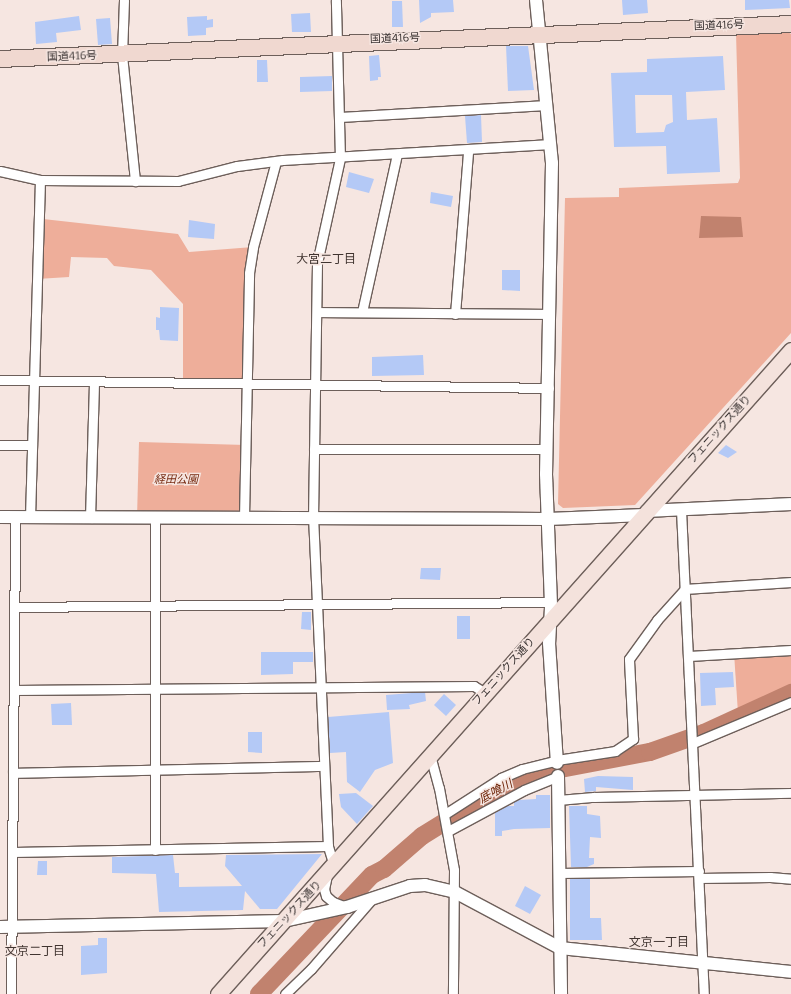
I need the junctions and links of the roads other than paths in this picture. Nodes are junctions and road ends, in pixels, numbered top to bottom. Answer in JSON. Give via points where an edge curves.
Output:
{"nodes":[{"id":1,"x":124,"y":0,"type":"edge"},
{"id":2,"x":336,"y":0,"type":"edge"},
{"id":3,"x":536,"y":0,"type":"edge"},
{"id":4,"x":791,"y":24,"type":"edge"},
{"id":5,"x":539,"y":33,"type":"junction"},
{"id":6,"x":337,"y":42,"type":"junction"},
{"id":7,"x":122,"y":55,"type":"junction"},
{"id":8,"x":0,"y":59,"type":"edge"},
{"id":9,"x":547,"y":105,"type":"junction"},
{"id":10,"x":340,"y":117,"type":"junction"},
{"id":11,"x":551,"y":144,"type":"junction"},
{"id":12,"x":468,"y":151,"type":"junction"},
{"id":13,"x":397,"y":154,"type":"junction"},
{"id":14,"x":340,"y":158,"type":"junction"},
{"id":15,"x":276,"y":161,"type":"junction"},
{"id":16,"x":0,"y":171,"type":"edge"},
{"id":17,"x":40,"y":180,"type":"junction"},
{"id":18,"x":135,"y":181,"type":"junction"},
{"id":19,"x":317,"y":312,"type":"junction"},
{"id":20,"x":362,"y":312,"type":"junction"},
{"id":21,"x":455,"y":314,"type":"junction"},
{"id":22,"x":550,"y":314,"type":"junction"},
{"id":23,"x":791,"y":350,"type":"edge"},
{"id":24,"x":0,"y":380,"type":"edge"},
{"id":25,"x":35,"y":380,"type":"junction"},
{"id":26,"x":94,"y":383,"type":"junction"},
{"id":27,"x":249,"y":384,"type":"junction"},
{"id":28,"x":314,"y":385,"type":"junction"},
{"id":29,"x":549,"y":388,"type":"junction"},
{"id":30,"x":32,"y":445,"type":"junction"},
{"id":31,"x":0,"y":446,"type":"edge"},
{"id":32,"x":314,"y":449,"type":"junction"},
{"id":33,"x":547,"y":449,"type":"junction"},
{"id":34,"x":791,"y":504,"type":"edge"},
{"id":35,"x":681,"y":510,"type":"junction"},
{"id":36,"x":646,"y":513,"type":"junction"},
{"id":37,"x":0,"y":517,"type":"edge"},
{"id":38,"x":15,"y":517,"type":"junction"},
{"id":39,"x":30,"y":517,"type":"junction"},
{"id":40,"x":244,"y":517,"type":"junction"},
{"id":41,"x":90,"y":518,"type":"junction"},
{"id":42,"x":155,"y":518,"type":"junction"},
{"id":43,"x":313,"y":518,"type":"junction"},
{"id":44,"x":548,"y":519,"type":"junction"},
{"id":45,"x":791,"y":582,"type":"edge"},
{"id":46,"x":685,"y":589,"type":"junction"},
{"id":47,"x":551,"y":602,"type":"junction"},
{"id":48,"x":156,"y":606,"type":"junction"},
{"id":49,"x":316,"y":606,"type":"junction"},
{"id":50,"x":14,"y":607,"type":"junction"},
{"id":51,"x":549,"y":621,"type":"junction"},
{"id":52,"x":791,"y":650,"type":"edge"},
{"id":53,"x":689,"y":656,"type":"junction"},
{"id":54,"x":321,"y":688,"type":"junction"},
{"id":55,"x":155,"y":689,"type":"junction"},
{"id":56,"x":14,"y":690,"type":"junction"},
{"id":57,"x":485,"y":693,"type":"junction"},
{"id":58,"x":791,"y":702,"type":"edge"},
{"id":59,"x":693,"y":743,"type":"junction"},
{"id":60,"x":430,"y":755,"type":"junction"},
{"id":61,"x":557,"y":761,"type":"junction"},
{"id":62,"x":324,"y":766,"type":"junction"},
{"id":63,"x":155,"y":770,"type":"junction"},
{"id":64,"x":13,"y":773,"type":"junction"},
{"id":65,"x":558,"y":776,"type":"joint"},
{"id":66,"x":791,"y":793,"type":"edge"},
{"id":67,"x":696,"y":796,"type":"junction"},
{"id":68,"x":558,"y":800,"type":"junction"},
{"id":69,"x":445,"y":814,"type":"junction"},
{"id":70,"x":448,"y":832,"type":"junction"},
{"id":71,"x":328,"y":846,"type":"junction"},
{"id":72,"x":155,"y":850,"type":"junction"},
{"id":73,"x":13,"y":852,"type":"junction"},
{"id":74,"x":331,"y":871,"type":"junction"},
{"id":75,"x":559,"y":873,"type":"junction"},
{"id":76,"x":699,"y":875,"type":"junction"},
{"id":77,"x":791,"y":879,"type":"edge"},
{"id":78,"x":455,"y":892,"type":"junction"},
{"id":79,"x":369,"y":900,"type":"junction"},
{"id":80,"x":347,"y":907,"type":"junction"},
{"id":81,"x":284,"y":921,"type":"junction"},
{"id":82,"x":6,"y":927,"type":"edge"},
{"id":83,"x":560,"y":948,"type":"junction"},
{"id":84,"x":703,"y":963,"type":"junction"},
{"id":85,"x":791,"y":972,"type":"edge"},
{"id":86,"x":11,"y":994,"type":"edge"},
{"id":87,"x":218,"y":994,"type":"edge"},
{"id":88,"x":285,"y":994,"type":"edge"},
{"id":89,"x":453,"y":994,"type":"edge"},
{"id":90,"x":561,"y":994,"type":"edge"},
{"id":91,"x":704,"y":994,"type":"edge"}],
"edges":[{"from":1,"to":7,"type":"street"},
{"from":2,"to":6,"type":"street"},
{"from":3,"to":5,"type":"street"},
{"from":4,"to":5,"type":"highway","name":"国道416号"},
{"from":5,"to":6,"type":"highway","name":"国道416号"},
{"from":5,"to":9,"type":"street"},
{"from":6,"to":7,"type":"highway","name":"国道416号"},
{"from":6,"to":10,"type":"street"},
{"from":7,"to":8,"type":"highway","name":"国道416号"},
{"from":7,"to":18,"type":"street"},
{"from":9,"to":10,"type":"street"},
{"from":9,"to":11,"type":"street"},
{"from":10,"to":14,"type":"street"},
{"from":11,"to":12,"type":"street"},
{"from":11,"to":22,"type":"street"},
{"from":12,"to":13,"type":"street"},
{"from":12,"to":21,"type":"street"},
{"from":13,"to":14,"type":"street"},
{"from":13,"to":20,"type":"street"},
{"from":14,"to":15,"type":"street"},
{"from":14,"to":19,"type":"street","via":[[317,263]]},
{"from":15,"to":18,"type":"street","via":[[237,166],[178,181]]},
{"from":15,"to":27,"type":"street","via":[[253,247],[249,273]]},
{"from":16,"to":17,"type":"street"},
{"from":17,"to":18,"type":"street"},
{"from":17,"to":25,"type":"street"},
{"from":19,"to":20,"type":"street"},
{"from":19,"to":28,"type":"street"},
{"from":20,"to":21,"type":"street"},
{"from":21,"to":22,"type":"street"},
{"from":22,"to":29,"type":"street"},
{"from":23,"to":36,"type":"main road","name":"フェニックス通り"},
{"from":24,"to":25,"type":"street"},
{"from":25,"to":26,"type":"street"},
{"from":25,"to":30,"type":"street"},
{"from":26,"to":27,"type":"street"},
{"from":26,"to":41,"type":"street"},
{"from":27,"to":28,"type":"street"},
{"from":27,"to":40,"type":"street"},
{"from":28,"to":29,"type":"street"},
{"from":28,"to":32,"type":"street"},
{"from":29,"to":33,"type":"street"},
{"from":30,"to":31,"type":"street"},
{"from":30,"to":39,"type":"street"},
{"from":32,"to":33,"type":"street"},
{"from":32,"to":43,"type":"street"},
{"from":33,"to":44,"type":"street"},
{"from":34,"to":35,"type":"street"},
{"from":35,"to":36,"type":"street"},
{"from":35,"to":46,"type":"street"},
{"from":36,"to":44,"type":"street"},
{"from":36,"to":51,"type":"main road","name":"フェニックス通り"},
{"from":37,"to":38,"type":"street"},
{"from":38,"to":39,"type":"street"},
{"from":38,"to":50,"type":"street"},
{"from":39,"to":41,"type":"street"},
{"from":40,"to":42,"type":"street"},
{"from":40,"to":43,"type":"street"},
{"from":41,"to":42,"type":"street"},
{"from":42,"to":48,"type":"street"},
{"from":43,"to":44,"type":"street"},
{"from":43,"to":49,"type":"street"},
{"from":44,"to":47,"type":"street"},
{"from":45,"to":46,"type":"street"},
{"from":46,"to":53,"type":"street"},
{"from":46,"to":61,"type":"street","via":[[657,620],[629,659],[634,739],[615,751]]},
{"from":47,"to":49,"type":"street"},
{"from":47,"to":51,"type":"street"},
{"from":48,"to":49,"type":"street"},
{"from":48,"to":50,"type":"street"},
{"from":48,"to":55,"type":"street"},
{"from":49,"to":54,"type":"street"},
{"from":50,"to":56,"type":"street"},
{"from":51,"to":57,"type":"main road","name":"フェニックス通り"},
{"from":51,"to":61,"type":"street"},
{"from":52,"to":53,"type":"street"},
{"from":53,"to":59,"type":"street"},
{"from":54,"to":55,"type":"street"},
{"from":54,"to":57,"type":"street","via":[[474,686]]},
{"from":54,"to":62,"type":"street"},
{"from":55,"to":56,"type":"street"},
{"from":55,"to":63,"type":"street"},
{"from":56,"to":64,"type":"street"},
{"from":57,"to":60,"type":"main road","name":"フェニックス通り"},
{"from":58,"to":59,"type":"street"},
{"from":59,"to":67,"type":"street"},
{"from":60,"to":69,"type":"street"},
{"from":60,"to":74,"type":"main road","name":"フェニックス通り"},
{"from":61,"to":69,"type":"street","via":[[522,769],[501,778]]},
{"from":62,"to":63,"type":"street"},
{"from":62,"to":71,"type":"street"},
{"from":63,"to":64,"type":"street"},
{"from":63,"to":72,"type":"street"},
{"from":64,"to":73,"type":"street"},
{"from":65,"to":68,"type":"street"},
{"from":65,"to":70,"type":"street","via":[[524,790]]},
{"from":66,"to":67,"type":"street"},
{"from":67,"to":68,"type":"street"},
{"from":67,"to":76,"type":"street"},
{"from":68,"to":75,"type":"street"},
{"from":69,"to":70,"type":"street"},
{"from":70,"to":78,"type":"street"},
{"from":71,"to":72,"type":"street"},
{"from":71,"to":74,"type":"street"},
{"from":72,"to":73,"type":"street"},
{"from":73,"to":82,"type":"street"},
{"from":74,"to":80,"type":"street","via":[[324,889],[331,901]]},
{"from":74,"to":81,"type":"main road","name":"フェニックス通り"},
{"from":75,"to":76,"type":"street"},
{"from":75,"to":83,"type":"street"},
{"from":76,"to":77,"type":"street"},
{"from":76,"to":84,"type":"street"},
{"from":78,"to":79,"type":"street","via":[[436,886],[416,885]]},
{"from":78,"to":83,"type":"street"},
{"from":78,"to":89,"type":"street"},
{"from":79,"to":80,"type":"street"},
{"from":79,"to":88,"type":"street","via":[[311,970]]},
{"from":80,"to":81,"type":"street"},
{"from":81,"to":82,"type":"street"},
{"from":81,"to":87,"type":"main road","name":"フェニックス通り"},
{"from":82,"to":86,"type":"street"},
{"from":83,"to":84,"type":"street"},
{"from":83,"to":90,"type":"street"},
{"from":84,"to":85,"type":"street"},
{"from":84,"to":91,"type":"street"}]}
